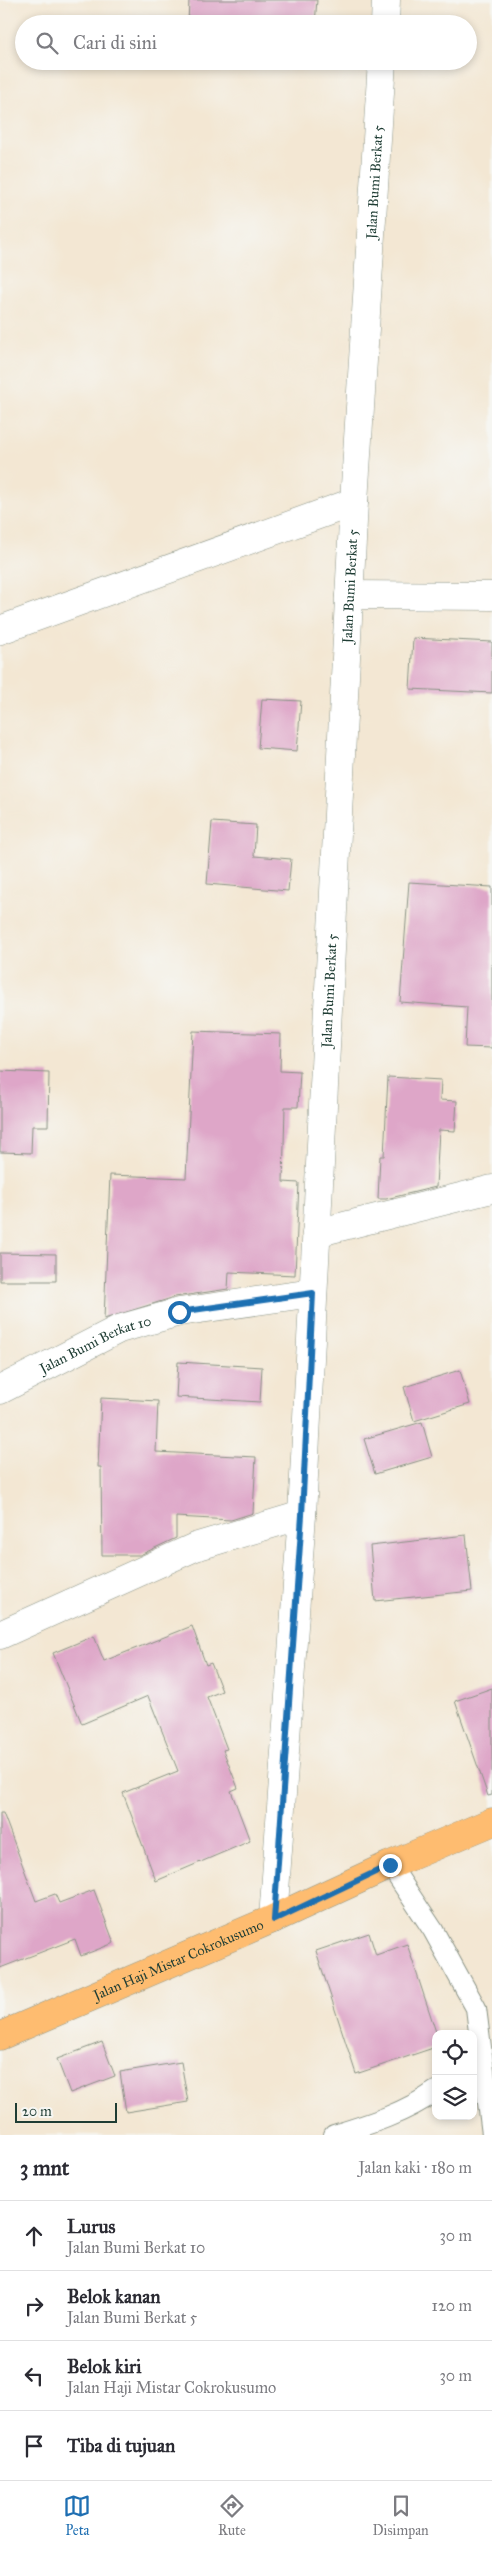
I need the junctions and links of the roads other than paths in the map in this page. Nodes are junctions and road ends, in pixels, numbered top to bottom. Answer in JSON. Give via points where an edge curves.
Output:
{"nodes":[{"id":1,"x":386,"y":0,"type":"edge"},
{"id":2,"x":385,"y":15,"type":"edge"},
{"id":3,"x":381,"y":70,"type":"edge"},
{"id":4,"x":354,"y":502,"type":"junction"},
{"id":5,"x":349,"y":595,"type":"junction"},
{"id":6,"x":492,"y":596,"type":"edge"},
{"id":7,"x":0,"y":630,"type":"edge"},
{"id":8,"x":492,"y":1189,"type":"edge"},
{"id":9,"x":316,"y":1233,"type":"junction"},
{"id":10,"x":313,"y":1293,"type":"junction"},
{"id":11,"x":0,"y":1390,"type":"edge"},
{"id":12,"x":302,"y":1515,"type":"junction"},
{"id":13,"x":0,"y":1635,"type":"edge"},
{"id":14,"x":492,"y":1822,"type":"edge"},
{"id":15,"x":390,"y":1865,"type":"junction"},
{"id":16,"x":274,"y":1920,"type":"junction"},
{"id":17,"x":476,"y":2030,"type":"edge"},
{"id":18,"x":0,"y":2036,"type":"edge"},
{"id":19,"x":477,"y":2055,"type":"edge"},
{"id":20,"x":432,"y":2095,"type":"edge"},
{"id":21,"x":492,"y":2134,"type":"edge"},
{"id":22,"x":334,"y":2135,"type":"edge"}],
"edges":[{"from":1,"to":2,"type":"street"},
{"from":3,"to":4,"type":"street","name":"Jalan Bumi Berkat 5"},
{"from":4,"to":5,"type":"street","name":"Jalan Bumi Berkat 5"},
{"from":4,"to":7,"type":"street"},
{"from":5,"to":6,"type":"street"},
{"from":5,"to":9,"type":"street","name":"Jalan Bumi Berkat 5"},
{"from":8,"to":9,"type":"street"},
{"from":9,"to":10,"type":"street","name":"Jalan Bumi Berkat 5"},
{"from":10,"to":11,"type":"street","name":"Jalan Bumi Berkat 10","via":[[179,1312],[119,1329]]},
{"from":10,"to":12,"type":"street","name":"Jalan Bumi Berkat 5"},
{"from":12,"to":13,"type":"street","via":[[195,1547]]},
{"from":12,"to":16,"type":"street","name":"Jalan Bumi Berkat 5"},
{"from":14,"to":15,"type":"main road","name":"Jalan Haji Mistar Cokrokusumo"},
{"from":15,"to":16,"type":"main road","name":"Jalan Haji Mistar Cokrokusumo"},
{"from":15,"to":17,"type":"lane","via":[[433,1930],[476,2008]]},
{"from":16,"to":18,"type":"main road","name":"Jalan Haji Mistar Cokrokusumo"},
{"from":19,"to":21,"type":"lane"},
{"from":20,"to":22,"type":"lane","via":[[372,2124]]}]}
